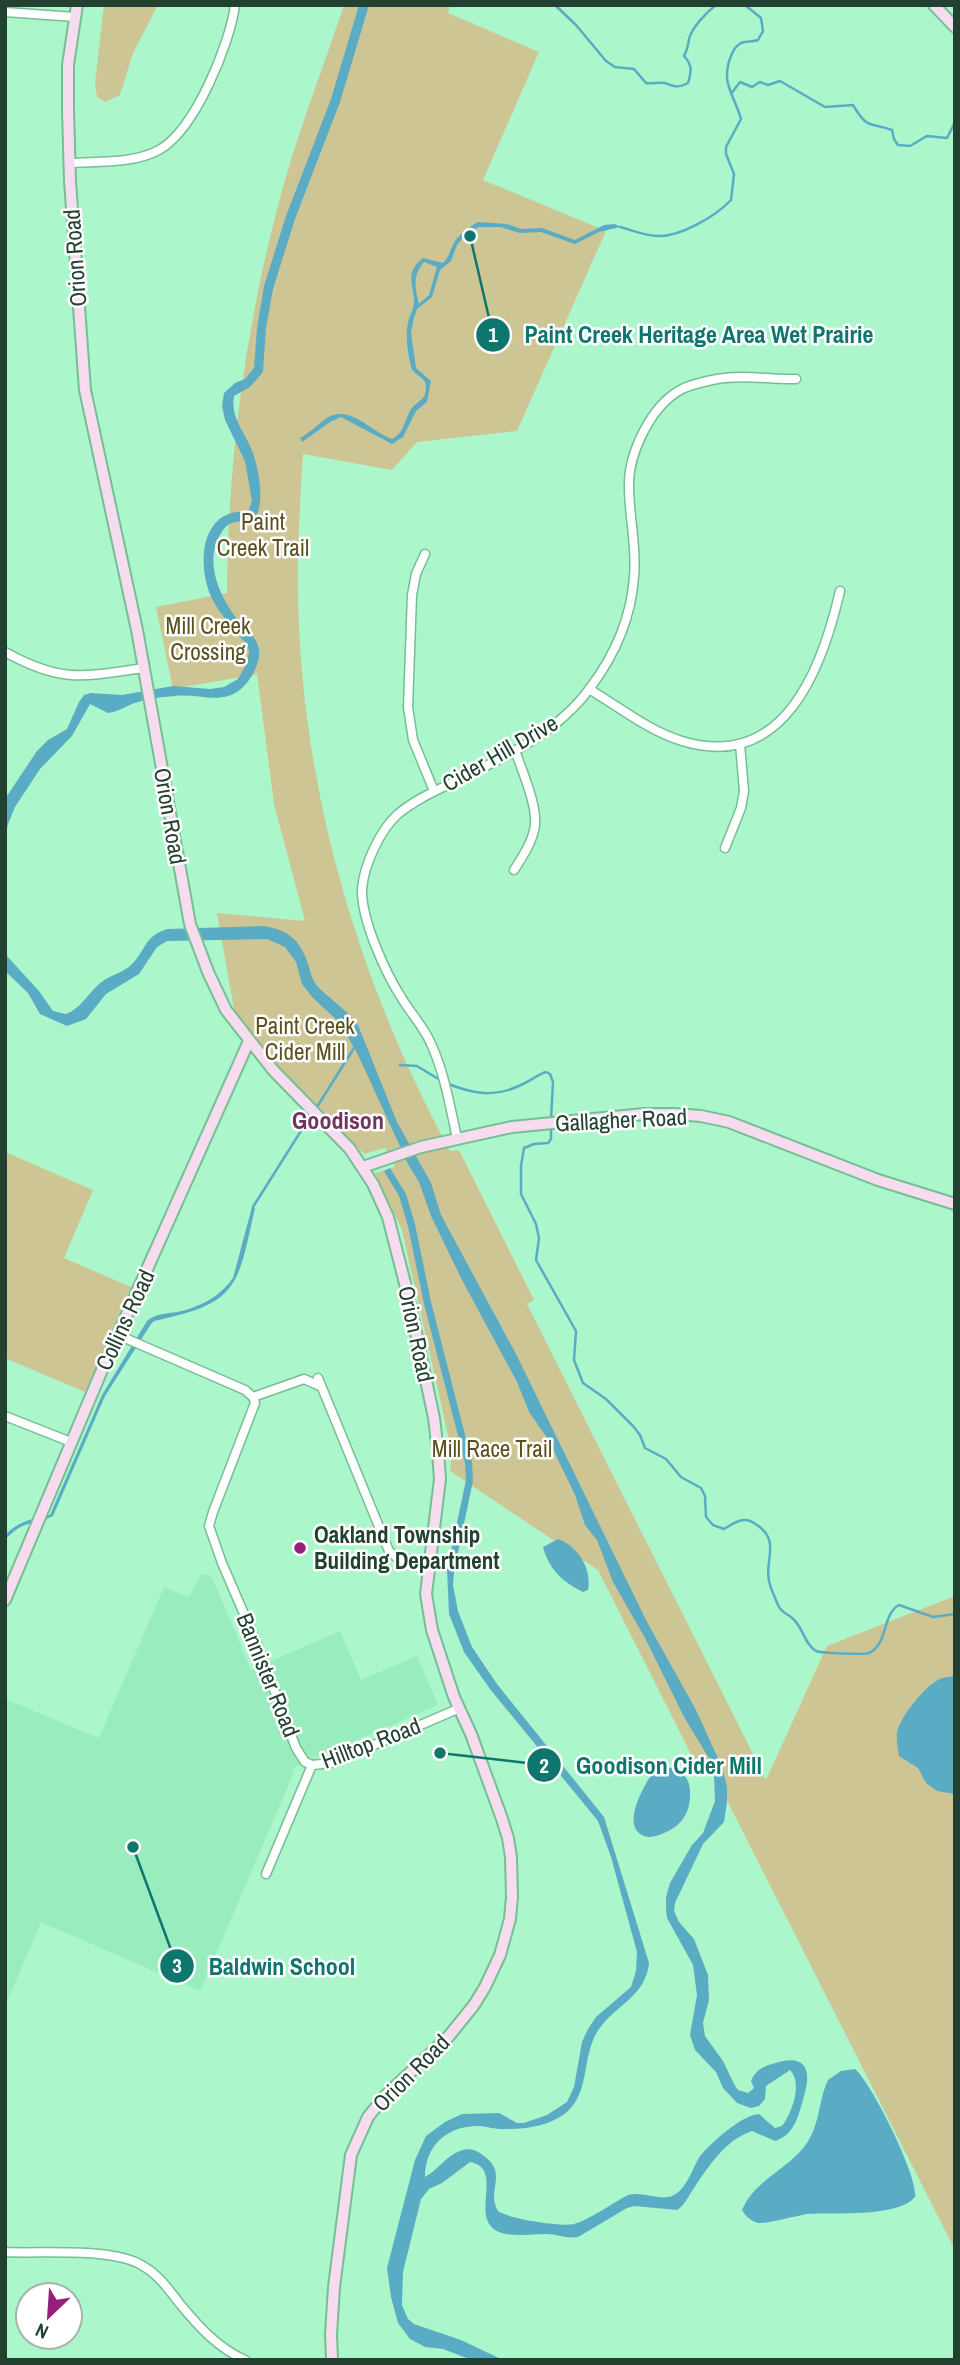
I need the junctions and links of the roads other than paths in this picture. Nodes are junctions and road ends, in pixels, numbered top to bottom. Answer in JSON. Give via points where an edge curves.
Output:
{"nodes":[{"id":1,"x":235,"y":5,"type":"edge"},
{"id":2,"x":934,"y":5,"type":"edge"},
{"id":3,"x":76,"y":11,"type":"edge"},
{"id":4,"x":5,"y":12,"type":"edge"},
{"id":5,"x":955,"y":27,"type":"edge"},
{"id":6,"x":69,"y":163,"type":"junction"},
{"id":7,"x":796,"y":379,"type":"dead end"},
{"id":8,"x":425,"y":554,"type":"dead end"},
{"id":9,"x":840,"y":591,"type":"dead end"},
{"id":10,"x":5,"y":652,"type":"edge"},
{"id":11,"x":144,"y":668,"type":"junction"},
{"id":12,"x":589,"y":689,"type":"junction"},
{"id":13,"x":740,"y":744,"type":"junction"},
{"id":14,"x":515,"y":750,"type":"junction"},
{"id":15,"x":434,"y":791,"type":"junction"},
{"id":16,"x":725,"y":848,"type":"dead end"},
{"id":17,"x":514,"y":870,"type":"dead end"},
{"id":18,"x":249,"y":1041,"type":"junction"},
{"id":19,"x":457,"y":1138,"type":"junction"},
{"id":20,"x":363,"y":1167,"type":"junction"},
{"id":21,"x":955,"y":1203,"type":"edge"},
{"id":22,"x":118,"y":1335,"type":"junction"},
{"id":23,"x":253,"y":1397,"type":"junction"},
{"id":24,"x":5,"y":1416,"type":"edge"},
{"id":25,"x":71,"y":1442,"type":"junction"},
{"id":26,"x":429,"y":1564,"type":"junction"},
{"id":27,"x":5,"y":1600,"type":"edge"},
{"id":28,"x":460,"y":1708,"type":"junction"},
{"id":29,"x":312,"y":1765,"type":"junction"},
{"id":30,"x":266,"y":1874,"type":"dead end"},
{"id":31,"x":5,"y":2252,"type":"edge"},
{"id":32,"x":245,"y":2360,"type":"edge"},
{"id":33,"x":332,"y":2360,"type":"edge"}],
"edges":[{"from":1,"to":6,"type":"street","via":[[212,77],[174,138],[143,156]]},
{"from":2,"to":5,"type":"street"},
{"from":3,"to":4,"type":"street"},
{"from":3,"to":6,"type":"street","name":"Orion Road","via":[[68,65]]},
{"from":6,"to":11,"type":"street","name":"Orion Road","via":[[85,390]]},
{"from":7,"to":12,"type":"street","name":"Cider Hill Drive","via":[[717,379],[682,389],[655,413],[634,452],[629,486],[634,578],[626,622],[608,664]]},
{"from":8,"to":15,"type":"street","via":[[412,595],[408,707],[413,740]]},
{"from":9,"to":13,"type":"street","via":[[830,633],[800,699],[774,726]]},
{"from":10,"to":11,"type":"street","via":[[40,669],[78,677]]},
{"from":11,"to":18,"type":"street","name":"Orion Road","via":[[190,924],[226,1010]]},
{"from":12,"to":13,"type":"street","via":[[682,741],[710,747]]},
{"from":12,"to":14,"type":"street","name":"Cider Hill Drive","via":[[559,722]]},
{"from":13,"to":16,"type":"street","via":[[744,791]]},
{"from":14,"to":15,"type":"street","name":"Cider Hill Drive"},
{"from":14,"to":17,"type":"street","via":[[535,825]]},
{"from":15,"to":19,"type":"street","name":"Cider Hill Drive","via":[[397,814],[385,828],[373,849],[362,889],[372,937],[384,966],[432,1045]]},
{"from":18,"to":20,"type":"street","name":"Orion Road"},
{"from":18,"to":22,"type":"street","name":"Collins Road"},
{"from":19,"to":20,"type":"street","name":"Gallagher Road"},
{"from":19,"to":21,"type":"street","name":"Gallagher Road","via":[[512,1127],[643,1114],[701,1116]]},
{"from":20,"to":26,"type":"street","name":"Orion Road","via":[[388,1217],[434,1418],[440,1479]]},
{"from":22,"to":23,"type":"street"},
{"from":22,"to":25,"type":"street","name":"Collins Road"},
{"from":23,"to":26,"type":"street","via":[[304,1379],[319,1382],[389,1550]]},
{"from":23,"to":29,"type":"street","name":"Bannister Road","via":[[255,1403],[209,1526],[296,1748]]},
{"from":24,"to":25,"type":"street"},
{"from":25,"to":27,"type":"street","name":"Collins Road"},
{"from":26,"to":28,"type":"street","name":"Orion Road","via":[[426,1594],[432,1630]]},
{"from":28,"to":29,"type":"street","name":"Hilltop Road","via":[[332,1763]]},
{"from":28,"to":33,"type":"street","name":"Orion Road","via":[[508,1838],[510,1919],[500,1955],[474,2005],[449,2036],[384,2097],[351,2155],[334,2287]]},
{"from":29,"to":30,"type":"street","name":"Hilltop Road"},
{"from":31,"to":32,"type":"street","via":[[124,2257],[142,2265],[160,2278],[206,2335]]}]}
